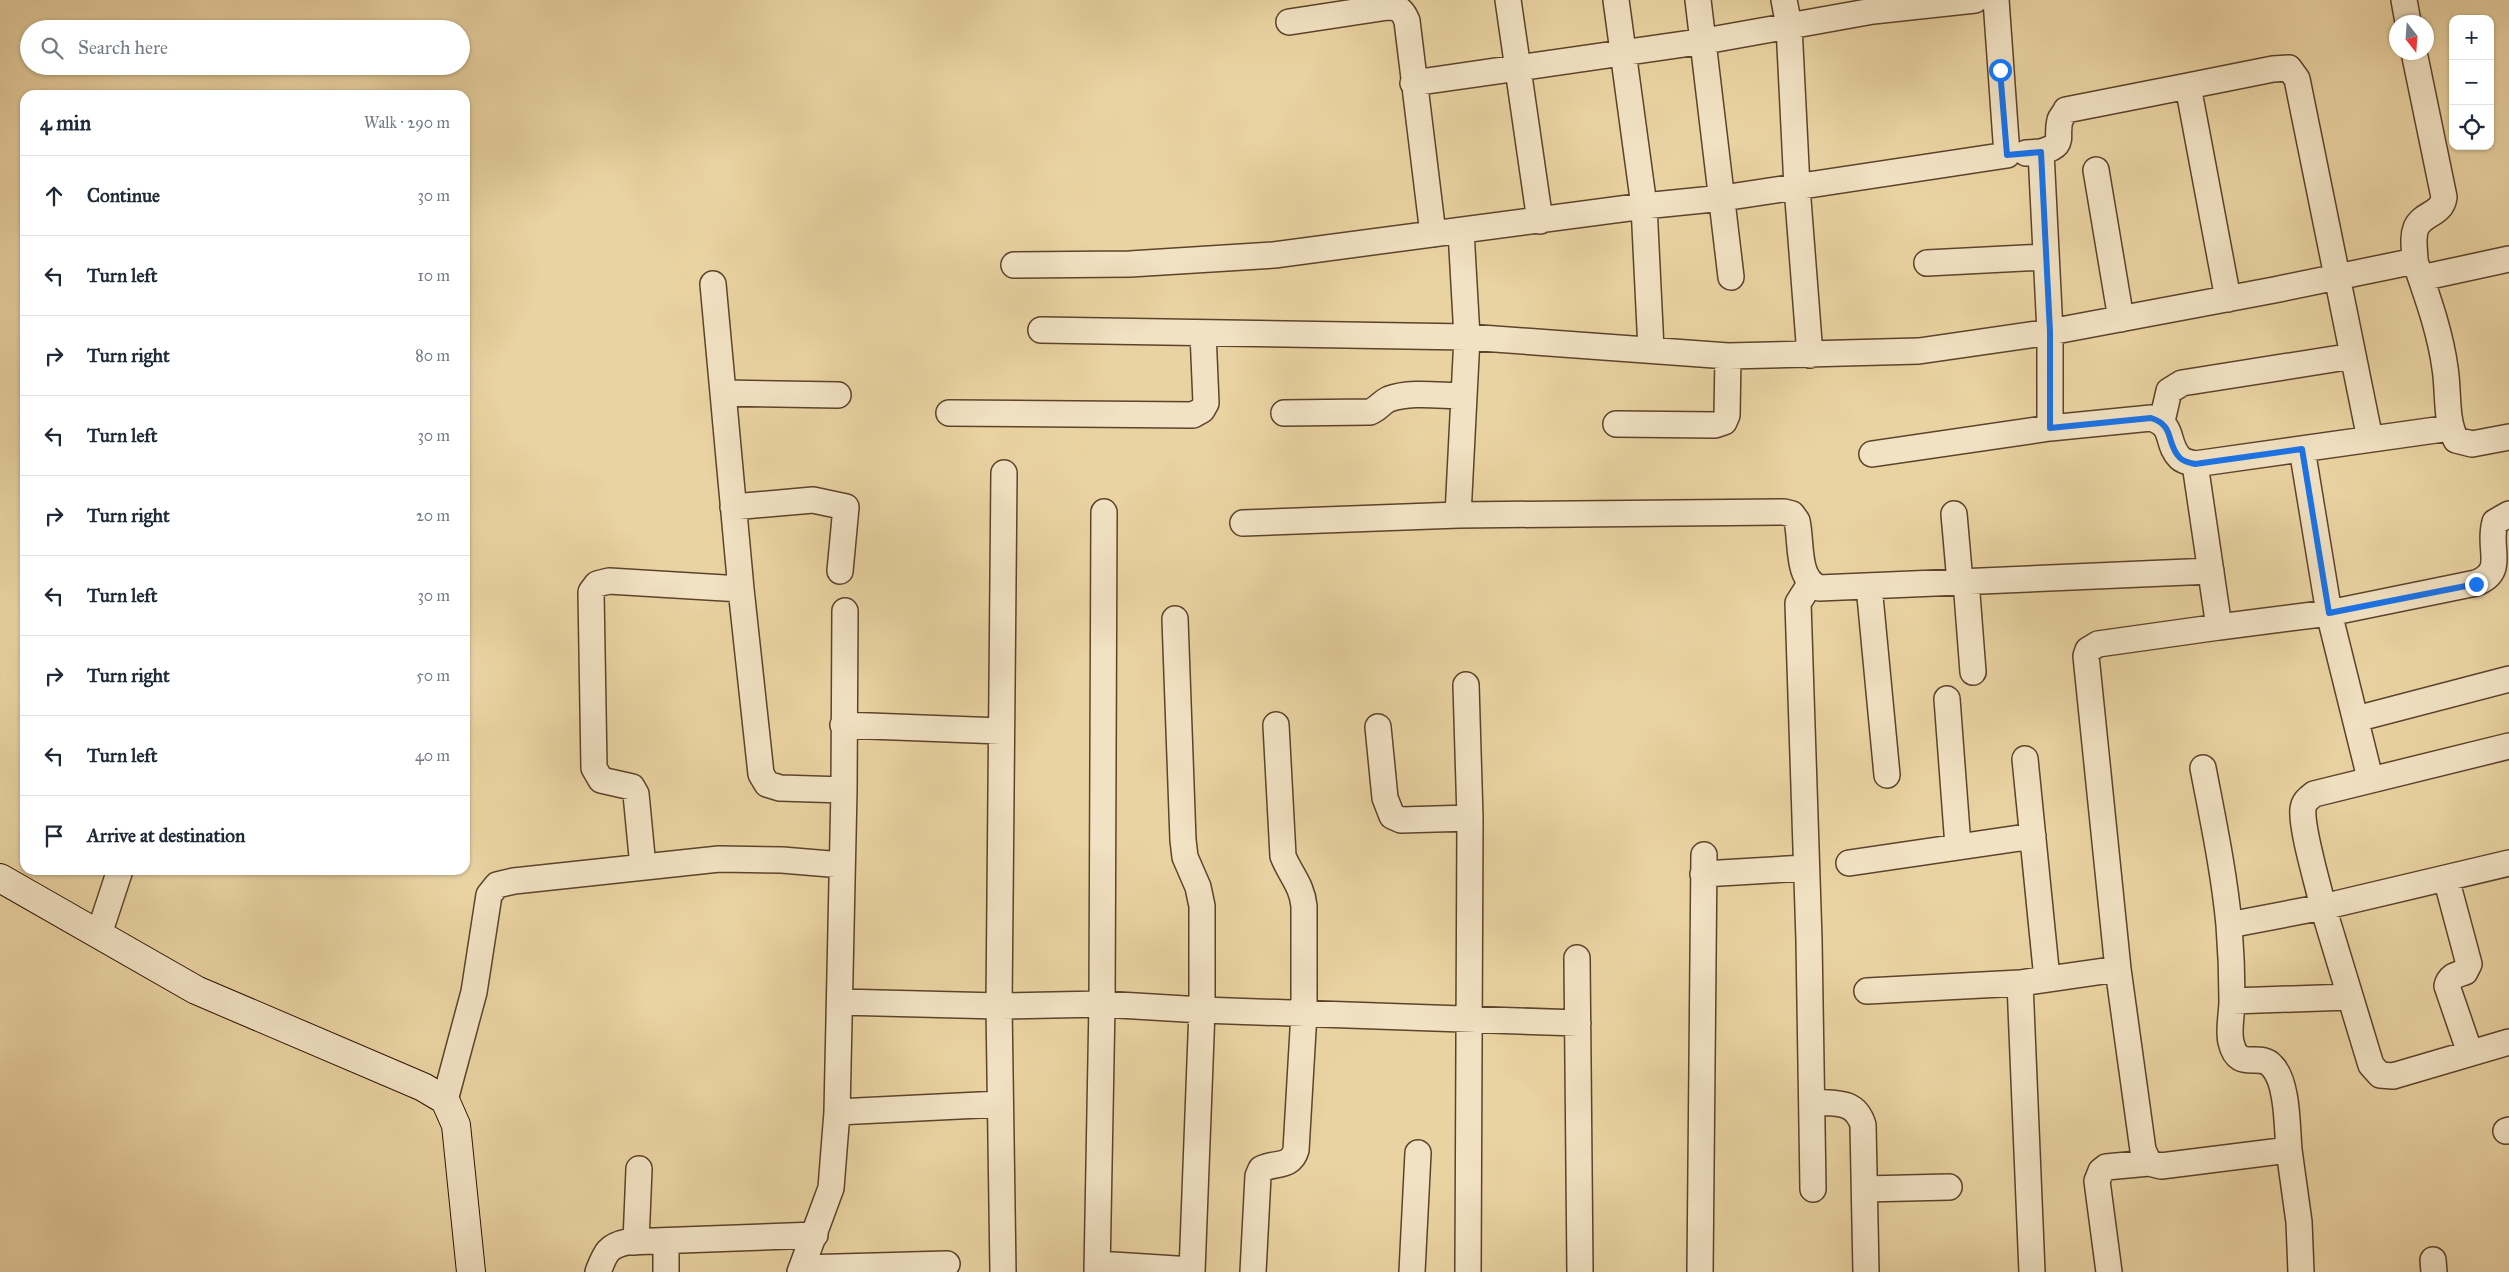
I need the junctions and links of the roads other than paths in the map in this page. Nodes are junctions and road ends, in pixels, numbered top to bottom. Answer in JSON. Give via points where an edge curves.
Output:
{"nodes":[{"id":1,"x":1508,"y":0,"type":"edge"},
{"id":2,"x":1616,"y":0,"type":"edge"},
{"id":3,"x":1698,"y":0,"type":"edge"},
{"id":4,"x":1784,"y":0,"type":"edge"},
{"id":5,"x":1975,"y":0,"type":"edge"},
{"id":6,"x":1996,"y":0,"type":"edge"},
{"id":7,"x":2404,"y":0,"type":"edge"},
{"id":8,"x":2407,"y":15,"type":"edge"},
{"id":9,"x":1289,"y":22,"type":"dead end"},
{"id":10,"x":1789,"y":26,"type":"junction"},
{"id":11,"x":1704,"y":42,"type":"junction"},
{"id":12,"x":1624,"y":54,"type":"junction"},
{"id":13,"x":2416,"y":60,"type":"edge"},
{"id":14,"x":1517,"y":68,"type":"junction"},
{"id":15,"x":1413,"y":83,"type":"junction"},
{"id":16,"x":2188,"y":86,"type":"junction"},
{"id":17,"x":2041,"y":152,"type":"junction"},
{"id":18,"x":2007,"y":155,"type":"junction"},
{"id":19,"x":2096,"y":170,"type":"dead end"},
{"id":20,"x":1797,"y":187,"type":"junction"},
{"id":21,"x":1723,"y":198,"type":"junction"},
{"id":22,"x":1644,"y":206,"type":"junction"},
{"id":23,"x":1540,"y":221,"type":"junction"},
{"id":24,"x":1461,"y":231,"type":"junction"},
{"id":25,"x":1433,"y":234,"type":"junction"},
{"id":26,"x":2046,"y":257,"type":"junction"},
{"id":27,"x":2509,"y":259,"type":"edge"},
{"id":28,"x":1927,"y":263,"type":"dead end"},
{"id":29,"x":1014,"y":265,"type":"dead end"},
{"id":30,"x":2418,"y":269,"type":"junction"},
{"id":31,"x":2337,"y":276,"type":"junction"},
{"id":32,"x":1731,"y":277,"type":"dead end"},
{"id":33,"x":712,"y":284,"type":"dead end"},
{"id":34,"x":2228,"y":299,"type":"junction"},
{"id":35,"x":2121,"y":319,"type":"junction"},
{"id":36,"x":1041,"y":330,"type":"dead end"},
{"id":37,"x":2050,"y":332,"type":"junction"},
{"id":38,"x":1204,"y":333,"type":"junction"},
{"id":39,"x":1467,"y":338,"type":"junction"},
{"id":40,"x":1651,"y":350,"type":"junction"},
{"id":41,"x":1810,"y":355,"type":"junction"},
{"id":42,"x":1728,"y":356,"type":"junction"},
{"id":43,"x":2353,"y":356,"type":"junction"},
{"id":44,"x":723,"y":394,"type":"junction"},
{"id":45,"x":838,"y":395,"type":"dead end"},
{"id":46,"x":1464,"y":396,"type":"junction"},
{"id":47,"x":1284,"y":412,"type":"dead end"},
{"id":48,"x":949,"y":413,"type":"dead end"},
{"id":49,"x":2162,"y":421,"type":"junction"},
{"id":50,"x":1616,"y":424,"type":"dead end"},
{"id":51,"x":2050,"y":428,"type":"junction"},
{"id":52,"x":2450,"y":428,"type":"junction"},
{"id":53,"x":2509,"y":437,"type":"edge"},
{"id":54,"x":2370,"y":439,"type":"junction"},
{"id":55,"x":2302,"y":449,"type":"junction"},
{"id":56,"x":1872,"y":454,"type":"dead end"},
{"id":57,"x":2195,"y":464,"type":"junction"},
{"id":58,"x":1004,"y":473,"type":"dead end"},
{"id":59,"x":733,"y":507,"type":"junction"},
{"id":60,"x":1104,"y":512,"type":"dead end"},
{"id":61,"x":1954,"y":514,"type":"dead end"},
{"id":62,"x":2509,"y":514,"type":"edge"},
{"id":63,"x":1458,"y":515,"type":"junction"},
{"id":64,"x":1243,"y":523,"type":"dead end"},
{"id":65,"x":840,"y":571,"type":"dead end"},
{"id":66,"x":2211,"y":571,"type":"junction"},
{"id":67,"x":1963,"y":582,"type":"junction"},
{"id":68,"x":1810,"y":584,"type":"junction"},
{"id":69,"x":1869,"y":586,"type":"junction"},
{"id":70,"x":741,"y":589,"type":"junction"},
{"id":71,"x":845,"y":611,"type":"dead end"},
{"id":72,"x":2329,"y":613,"type":"junction"},
{"id":73,"x":1175,"y":619,"type":"dead end"},
{"id":74,"x":2219,"y":627,"type":"junction"},
{"id":75,"x":1973,"y":672,"type":"dead end"},
{"id":76,"x":2509,"y":678,"type":"edge"},
{"id":77,"x":1466,"y":685,"type":"dead end"},
{"id":78,"x":1947,"y":699,"type":"dead end"},
{"id":79,"x":2356,"y":719,"type":"junction"},
{"id":80,"x":843,"y":725,"type":"junction"},
{"id":81,"x":1276,"y":725,"type":"dead end"},
{"id":82,"x":1378,"y":726,"type":"dead end"},
{"id":83,"x":1001,"y":732,"type":"junction"},
{"id":84,"x":2509,"y":746,"type":"edge"},
{"id":85,"x":2025,"y":759,"type":"dead end"},
{"id":86,"x":2203,"y":768,"type":"dead end"},
{"id":87,"x":1887,"y":775,"type":"dead end"},
{"id":88,"x":2370,"y":778,"type":"junction"},
{"id":89,"x":844,"y":790,"type":"junction"},
{"id":90,"x":1470,"y":818,"type":"junction"},
{"id":91,"x":2033,"y":836,"type":"junction"},
{"id":92,"x":1958,"y":846,"type":"junction"},
{"id":93,"x":1849,"y":863,"type":"dead end"},
{"id":94,"x":2509,"y":863,"type":"edge"},
{"id":95,"x":842,"y":865,"type":"junction"},
{"id":96,"x":643,"y":867,"type":"junction"},
{"id":97,"x":1805,"y":868,"type":"junction"},
{"id":98,"x":118,"y":875,"type":"edge"},
{"id":99,"x":0,"y":878,"type":"edge"},
{"id":100,"x":2446,"y":878,"type":"junction"},
{"id":101,"x":2323,"y":907,"type":"junction"},
{"id":102,"x":2229,"y":925,"type":"junction"},
{"id":103,"x":99,"y":934,"type":"junction"},
{"id":104,"x":1577,"y":958,"type":"dead end"},
{"id":105,"x":2118,"y":969,"type":"junction"},
{"id":106,"x":2047,"y":979,"type":"junction"},
{"id":107,"x":2020,"y":983,"type":"junction"},
{"id":108,"x":1867,"y":991,"type":"dead end"},
{"id":109,"x":2349,"y":996,"type":"junction"},
{"id":110,"x":2232,"y":1001,"type":"junction"},
{"id":111,"x":840,"y":1002,"type":"junction"},
{"id":112,"x":1102,"y":1004,"type":"junction"},
{"id":113,"x":999,"y":1006,"type":"junction"},
{"id":114,"x":1202,"y":1010,"type":"junction"},
{"id":115,"x":1304,"y":1013,"type":"junction"},
{"id":116,"x":1468,"y":1020,"type":"junction"},
{"id":117,"x":1578,"y":1023,"type":"junction"},
{"id":118,"x":2509,"y":1042,"type":"edge"},
{"id":119,"x":2470,"y":1054,"type":"junction"},
{"id":120,"x":445,"y":1100,"type":"junction"},
{"id":121,"x":1812,"y":1102,"type":"junction"},
{"id":122,"x":1000,"y":1104,"type":"junction"},
{"id":123,"x":837,"y":1112,"type":"junction"},
{"id":124,"x":2289,"y":1150,"type":"junction"},
{"id":125,"x":1418,"y":1153,"type":"dead end"},
{"id":126,"x":2149,"y":1163,"type":"junction"},
{"id":127,"x":638,"y":1169,"type":"dead end"},
{"id":128,"x":1949,"y":1187,"type":"dead end"},
{"id":129,"x":1813,"y":1189,"type":"dead end"},
{"id":130,"x":1865,"y":1189,"type":"junction"},
{"id":131,"x":815,"y":1235,"type":"junction"},
{"id":132,"x":636,"y":1242,"type":"junction"},
{"id":133,"x":666,"y":1242,"type":"junction"},
{"id":134,"x":948,"y":1264,"type":"dead end"},
{"id":135,"x":1097,"y":1268,"type":"edge"},
{"id":136,"x":801,"y":1270,"type":"edge"},
{"id":137,"x":1192,"y":1271,"type":"edge"},
{"id":138,"x":471,"y":1272,"type":"edge"},
{"id":139,"x":598,"y":1272,"type":"edge"},
{"id":140,"x":666,"y":1272,"type":"edge"},
{"id":141,"x":1003,"y":1272,"type":"edge"},
{"id":142,"x":1254,"y":1272,"type":"edge"},
{"id":143,"x":1412,"y":1272,"type":"edge"},
{"id":144,"x":1468,"y":1272,"type":"edge"},
{"id":145,"x":1580,"y":1272,"type":"edge"},
{"id":146,"x":1700,"y":1272,"type":"edge"},
{"id":147,"x":1866,"y":1272,"type":"edge"},
{"id":148,"x":2032,"y":1272,"type":"edge"},
{"id":149,"x":2109,"y":1272,"type":"edge"},
{"id":150,"x":2302,"y":1272,"type":"edge"}],
"edges":[{"from":1,"to":14,"type":"street"},
{"from":2,"to":12,"type":"street"},
{"from":3,"to":11,"type":"street"},
{"from":4,"to":10,"type":"street"},
{"from":5,"to":10,"type":"street","via":[[1873,11]]},
{"from":6,"to":18,"type":"street"},
{"from":7,"to":8,"type":"street"},
{"from":9,"to":15,"type":"street","via":[[1396,7],[1407,21]]},
{"from":10,"to":11,"type":"street"},
{"from":10,"to":20,"type":"street"},
{"from":11,"to":12,"type":"street"},
{"from":11,"to":21,"type":"street"},
{"from":12,"to":14,"type":"street"},
{"from":12,"to":22,"type":"street"},
{"from":13,"to":30,"type":"street","via":[[2444,197],[2438,211],[2424,218],[2416,228]]},
{"from":14,"to":15,"type":"street"},
{"from":14,"to":23,"type":"street"},
{"from":15,"to":25,"type":"street"},
{"from":16,"to":17,"type":"street","via":[[2066,110],[2060,120],[2060,138],[2053,148]]},
{"from":16,"to":31,"type":"street","via":[[2289,68],[2297,79]]},
{"from":16,"to":34,"type":"street"},
{"from":17,"to":18,"type":"street"},
{"from":17,"to":26,"type":"street"},
{"from":18,"to":20,"type":"street"},
{"from":19,"to":35,"type":"street"},
{"from":20,"to":21,"type":"street"},
{"from":20,"to":41,"type":"street"},
{"from":21,"to":22,"type":"street"},
{"from":21,"to":32,"type":"street"},
{"from":22,"to":23,"type":"street"},
{"from":22,"to":40,"type":"street"},
{"from":23,"to":24,"type":"street"},
{"from":24,"to":25,"type":"street"},
{"from":24,"to":39,"type":"street"},
{"from":25,"to":29,"type":"street","via":[[1218,260]]},
{"from":26,"to":28,"type":"street"},
{"from":26,"to":37,"type":"street"},
{"from":27,"to":30,"type":"street"},
{"from":30,"to":31,"type":"street"},
{"from":30,"to":52,"type":"street","via":[[2436,322],[2445,369]]},
{"from":31,"to":34,"type":"street"},
{"from":31,"to":43,"type":"street"},
{"from":33,"to":44,"type":"street"},
{"from":34,"to":35,"type":"street"},
{"from":35,"to":37,"type":"street"},
{"from":36,"to":38,"type":"street"},
{"from":37,"to":41,"type":"street","via":[[1919,351]]},
{"from":37,"to":51,"type":"street"},
{"from":38,"to":39,"type":"street"},
{"from":38,"to":48,"type":"street","via":[[1206,403],[1202,410],[1192,415]]},
{"from":39,"to":40,"type":"street"},
{"from":39,"to":46,"type":"street"},
{"from":40,"to":42,"type":"street"},
{"from":41,"to":42,"type":"street"},
{"from":42,"to":50,"type":"street","via":[[1727,415],[1724,422],[1715,425]]},
{"from":43,"to":49,"type":"street","via":[[2182,383],[2169,391]]},
{"from":43,"to":54,"type":"street"},
{"from":44,"to":45,"type":"street"},
{"from":44,"to":59,"type":"street"},
{"from":46,"to":47,"type":"street","via":[[1399,396],[1386,400],[1370,412]]},
{"from":46,"to":63,"type":"street"},
{"from":49,"to":51,"type":"street","via":[[2151,418]]},
{"from":49,"to":57,"type":"street","via":[[2181,459]]},
{"from":51,"to":56,"type":"street"},
{"from":52,"to":53,"type":"street","via":[[2456,440],[2472,444]]},
{"from":52,"to":54,"type":"street"},
{"from":54,"to":55,"type":"street"},
{"from":55,"to":57,"type":"street"},
{"from":55,"to":72,"type":"street"},
{"from":57,"to":66,"type":"street"},
{"from":58,"to":83,"type":"street"},
{"from":59,"to":65,"type":"street","via":[[813,500],[846,507]]},
{"from":59,"to":70,"type":"street"},
{"from":60,"to":112,"type":"street"},
{"from":61,"to":67,"type":"street"},
{"from":62,"to":72,"type":"street","via":[[2496,522],[2491,536],[2494,568],[2488,578],[2476,584]]},
{"from":63,"to":64,"type":"street"},
{"from":63,"to":68,"type":"street","via":[[1784,512],[1792,514],[1797,521],[1805,576]]},
{"from":66,"to":67,"type":"street"},
{"from":66,"to":74,"type":"street"},
{"from":67,"to":69,"type":"street"},
{"from":67,"to":75,"type":"street"},
{"from":68,"to":69,"type":"street","via":[[1820,588]]},
{"from":68,"to":97,"type":"street","via":[[1798,603]]},
{"from":69,"to":87,"type":"street"},
{"from":70,"to":89,"type":"street","via":[[761,774],[767,784],[780,788]]},
{"from":70,"to":96,"type":"street","via":[[609,581],[597,584],[591,592],[594,768],[601,780],[632,787],[636,794]]},
{"from":71,"to":80,"type":"street"},
{"from":72,"to":74,"type":"street"},
{"from":72,"to":79,"type":"street"},
{"from":73,"to":114,"type":"street","via":[[1182,840],[1202,906]]},
{"from":74,"to":105,"type":"street","via":[[2098,644],[2088,650],[2086,656]]},
{"from":76,"to":79,"type":"street"},
{"from":77,"to":90,"type":"street"},
{"from":78,"to":92,"type":"street"},
{"from":79,"to":88,"type":"street"},
{"from":80,"to":83,"type":"street"},
{"from":80,"to":89,"type":"street"},
{"from":81,"to":115,"type":"street","via":[[1283,856],[1288,870],[1298,881],[1304,899]]},
{"from":82,"to":90,"type":"street","via":[[1385,798],[1392,816],[1401,820]]},
{"from":83,"to":113,"type":"street"},
{"from":84,"to":88,"type":"street"},
{"from":85,"to":91,"type":"street"},
{"from":86,"to":102,"type":"street"},
{"from":88,"to":101,"type":"street","via":[[2314,794],[2306,800],[2303,808]]},
{"from":89,"to":95,"type":"street"},
{"from":90,"to":116,"type":"street"},
{"from":91,"to":92,"type":"street"},
{"from":91,"to":106,"type":"street"},
{"from":92,"to":93,"type":"street"},
{"from":94,"to":100,"type":"street"},
{"from":95,"to":96,"type":"street","via":[[718,859]]},
{"from":95,"to":111,"type":"street"},
{"from":96,"to":120,"type":"street","via":[[497,885],[487,903],[474,992]]},
{"from":97,"to":121,"type":"street"},
{"from":97,"to":146,"type":"street","via":[[1704,864]]},
{"from":98,"to":103,"type":"street"},
{"from":99,"to":103,"type":"street"},
{"from":100,"to":101,"type":"street"},
{"from":100,"to":119,"type":"street","via":[[2469,964],[2465,972],[2448,980],[2447,986]]},
{"from":101,"to":102,"type":"street"},
{"from":101,"to":109,"type":"street"},
{"from":102,"to":110,"type":"street"},
{"from":103,"to":120,"type":"street","via":[[196,990],[423,1087]]},
{"from":104,"to":117,"type":"street"},
{"from":105,"to":106,"type":"street"},
{"from":105,"to":126,"type":"street","via":[[2143,1150]]},
{"from":106,"to":107,"type":"street"},
{"from":107,"to":108,"type":"street"},
{"from":107,"to":148,"type":"street"},
{"from":109,"to":110,"type":"street"},
{"from":109,"to":119,"type":"street","via":[[2371,1065],[2380,1075],[2393,1076]]},
{"from":110,"to":124,"type":"street","via":[[2231,1041],[2235,1055],[2244,1061],[2262,1061],[2272,1065],[2283,1093]]},
{"from":111,"to":113,"type":"street"},
{"from":111,"to":123,"type":"street"},
{"from":112,"to":113,"type":"street"},
{"from":112,"to":114,"type":"street"},
{"from":112,"to":135,"type":"street"},
{"from":113,"to":122,"type":"street"},
{"from":114,"to":115,"type":"street"},
{"from":114,"to":137,"type":"street"},
{"from":115,"to":116,"type":"street"},
{"from":115,"to":142,"type":"street","via":[[1296,1150],[1288,1163],[1269,1165],[1261,1169],[1258,1176]]},
{"from":116,"to":117,"type":"street"},
{"from":116,"to":144,"type":"street"},
{"from":117,"to":145,"type":"street"},
{"from":118,"to":119,"type":"street"},
{"from":120,"to":138,"type":"street","via":[[456,1125]]},
{"from":121,"to":129,"type":"street"},
{"from":121,"to":130,"type":"street","via":[[1852,1106],[1860,1114]]},
{"from":122,"to":123,"type":"street"},
{"from":122,"to":141,"type":"street"},
{"from":123,"to":131,"type":"street","via":[[831,1188]]},
{"from":124,"to":126,"type":"street","via":[[2161,1166]]},
{"from":124,"to":150,"type":"street"},
{"from":125,"to":143,"type":"street"},
{"from":126,"to":149,"type":"street","via":[[2106,1167],[2097,1181]]},
{"from":127,"to":132,"type":"street"},
{"from":128,"to":130,"type":"street"},
{"from":130,"to":147,"type":"street"},
{"from":131,"to":133,"type":"street"},
{"from":131,"to":136,"type":"street"},
{"from":132,"to":133,"type":"street"},
{"from":132,"to":139,"type":"street","via":[[615,1244],[606,1252]]},
{"from":133,"to":140,"type":"street"},
{"from":134,"to":136,"type":"street"},
{"from":135,"to":137,"type":"street"}]}
